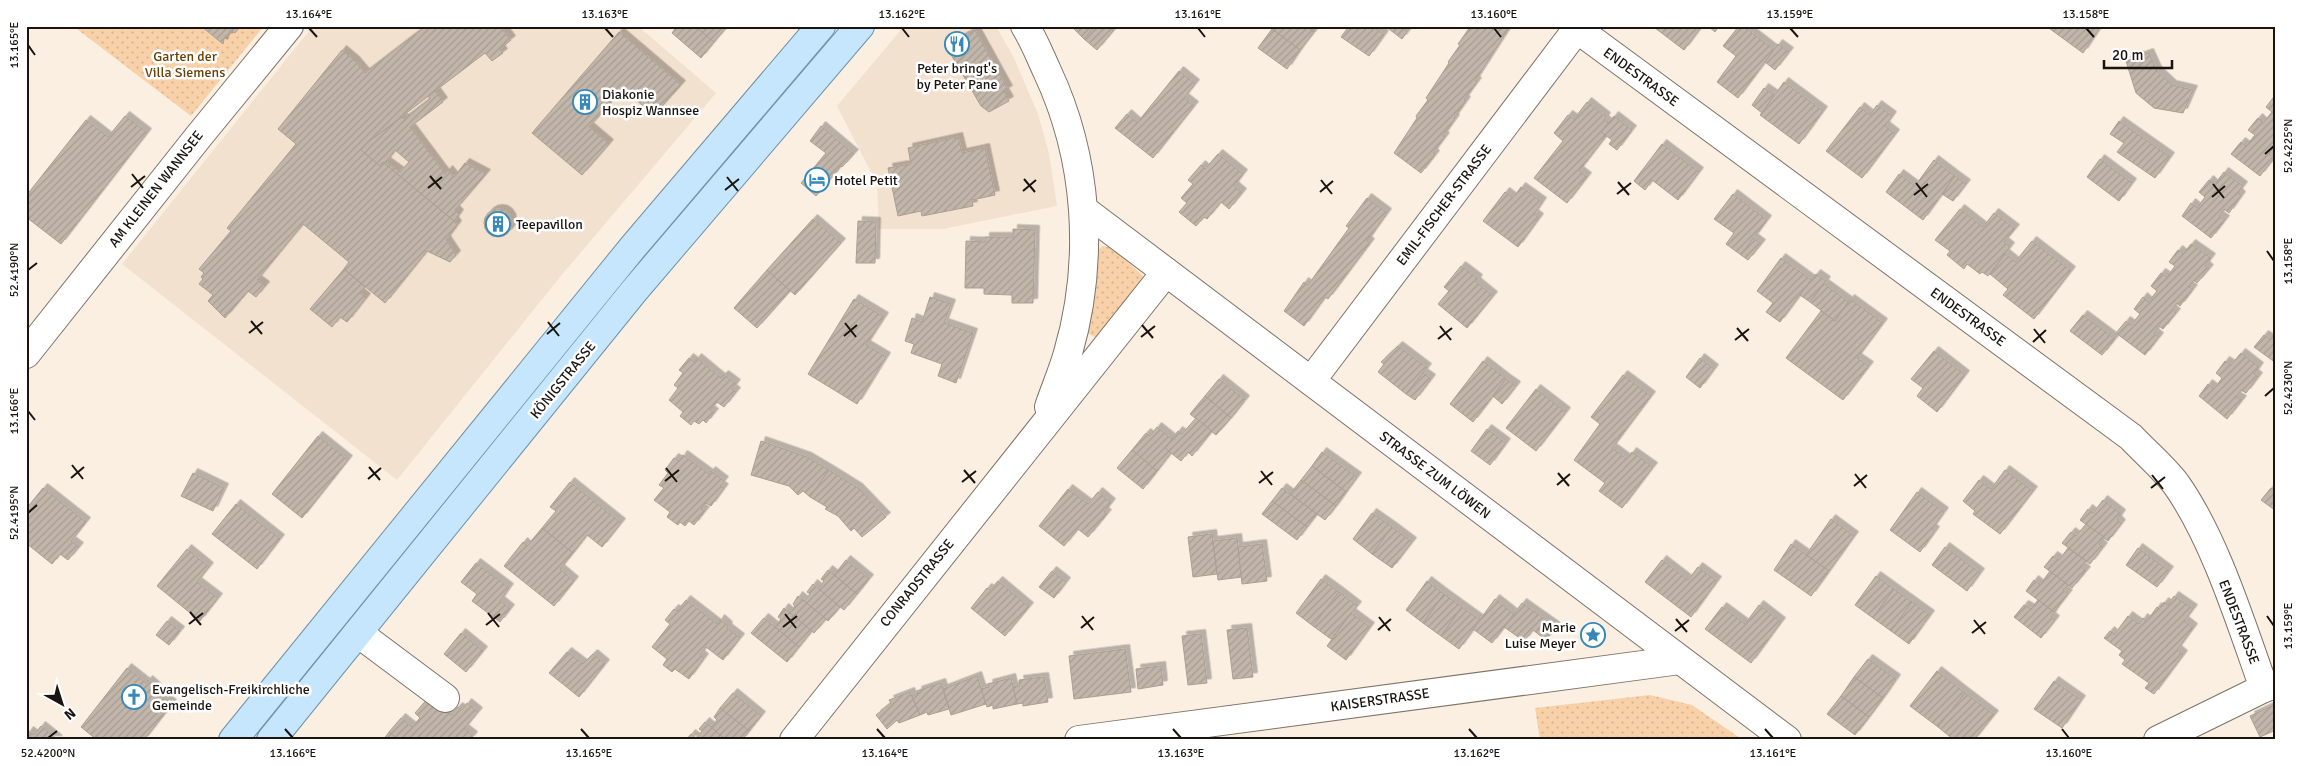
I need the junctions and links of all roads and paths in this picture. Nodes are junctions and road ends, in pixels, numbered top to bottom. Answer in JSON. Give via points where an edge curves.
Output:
{"nodes":[{"id":1,"x":289,"y":26,"type":"edge"},
{"id":2,"x":821,"y":26,"type":"edge"},
{"id":3,"x":860,"y":26,"type":"edge"},
{"id":4,"x":1025,"y":26,"type":"edge"},
{"id":5,"x":1575,"y":28,"type":"edge"},
{"id":6,"x":1084,"y":210,"type":"junction"},
{"id":7,"x":633,"y":247,"type":"junction"},
{"id":8,"x":656,"y":266,"type":"junction"},
{"id":9,"x":1166,"y":272,"type":"junction"},
{"id":10,"x":612,"y":273,"type":"junction"},
{"id":11,"x":634,"y":291,"type":"junction"},
{"id":12,"x":26,"y":354,"type":"edge"},
{"id":13,"x":1311,"y":381,"type":"junction"},
{"id":14,"x":1041,"y":428,"type":"junction"},
{"id":15,"x":358,"y":634,"type":"junction"},
{"id":16,"x":1680,"y":660,"type":"junction"},
{"id":17,"x":2270,"y":686,"type":"edge"},
{"id":18,"x":445,"y":698,"type":"dead end"},
{"id":19,"x":234,"y":740,"type":"edge"},
{"id":20,"x":271,"y":740,"type":"edge"},
{"id":21,"x":794,"y":740,"type":"edge"},
{"id":22,"x":1079,"y":740,"type":"edge"},
{"id":23,"x":1787,"y":740,"type":"edge"},
{"id":24,"x":2158,"y":740,"type":"edge"}],
"edges":[{"from":1,"to":12,"type":"street","name":"AM KLEINEN WANNSEE"},
{"from":2,"to":7,"type":"main road"},
{"from":3,"to":8,"type":"main road","name":"KÖNIGSTRASSE"},
{"from":4,"to":6,"type":"street","name":"CONRADSTRASSE","via":[[1060,98],[1076,153]]},
{"from":5,"to":13,"type":"street","name":"EMIL-FISCHER-STRASSE"},
{"from":5,"to":17,"type":"street","name":"ENDESTRASSE","via":[[2131,437],[2175,484],[2202,528]]},
{"from":6,"to":9,"type":"street","name":"STRASSE ZUM LÖWEN"},
{"from":6,"to":14,"type":"street","name":"CONRADSTRASSE","via":[[1085,256],[1074,328]]},
{"from":7,"to":8,"type":"street"},
{"from":7,"to":10,"type":"main road"},
{"from":8,"to":11,"type":"main road","name":"KÖNIGSTRASSE"},
{"from":9,"to":13,"type":"street","name":"STRASSE ZUM LÖWEN"},
{"from":9,"to":14,"type":"street","name":"CONRADSTRASSE"},
{"from":10,"to":11,"type":"street"},
{"from":10,"to":19,"type":"main road"},
{"from":11,"to":15,"type":"main road","name":"KÖNIGSTRASSE"},
{"from":13,"to":16,"type":"street","name":"STRASSE ZUM LÖWEN"},
{"from":14,"to":21,"type":"street","name":"CONRADSTRASSE"},
{"from":15,"to":18,"type":"street"},
{"from":15,"to":20,"type":"main road","name":"KÖNIGSTRASSE"},
{"from":16,"to":22,"type":"street","name":"KAISERSTRASSE"},
{"from":16,"to":23,"type":"street","name":"STRASSE ZUM LÖWEN"},
{"from":17,"to":24,"type":"street"}]}
